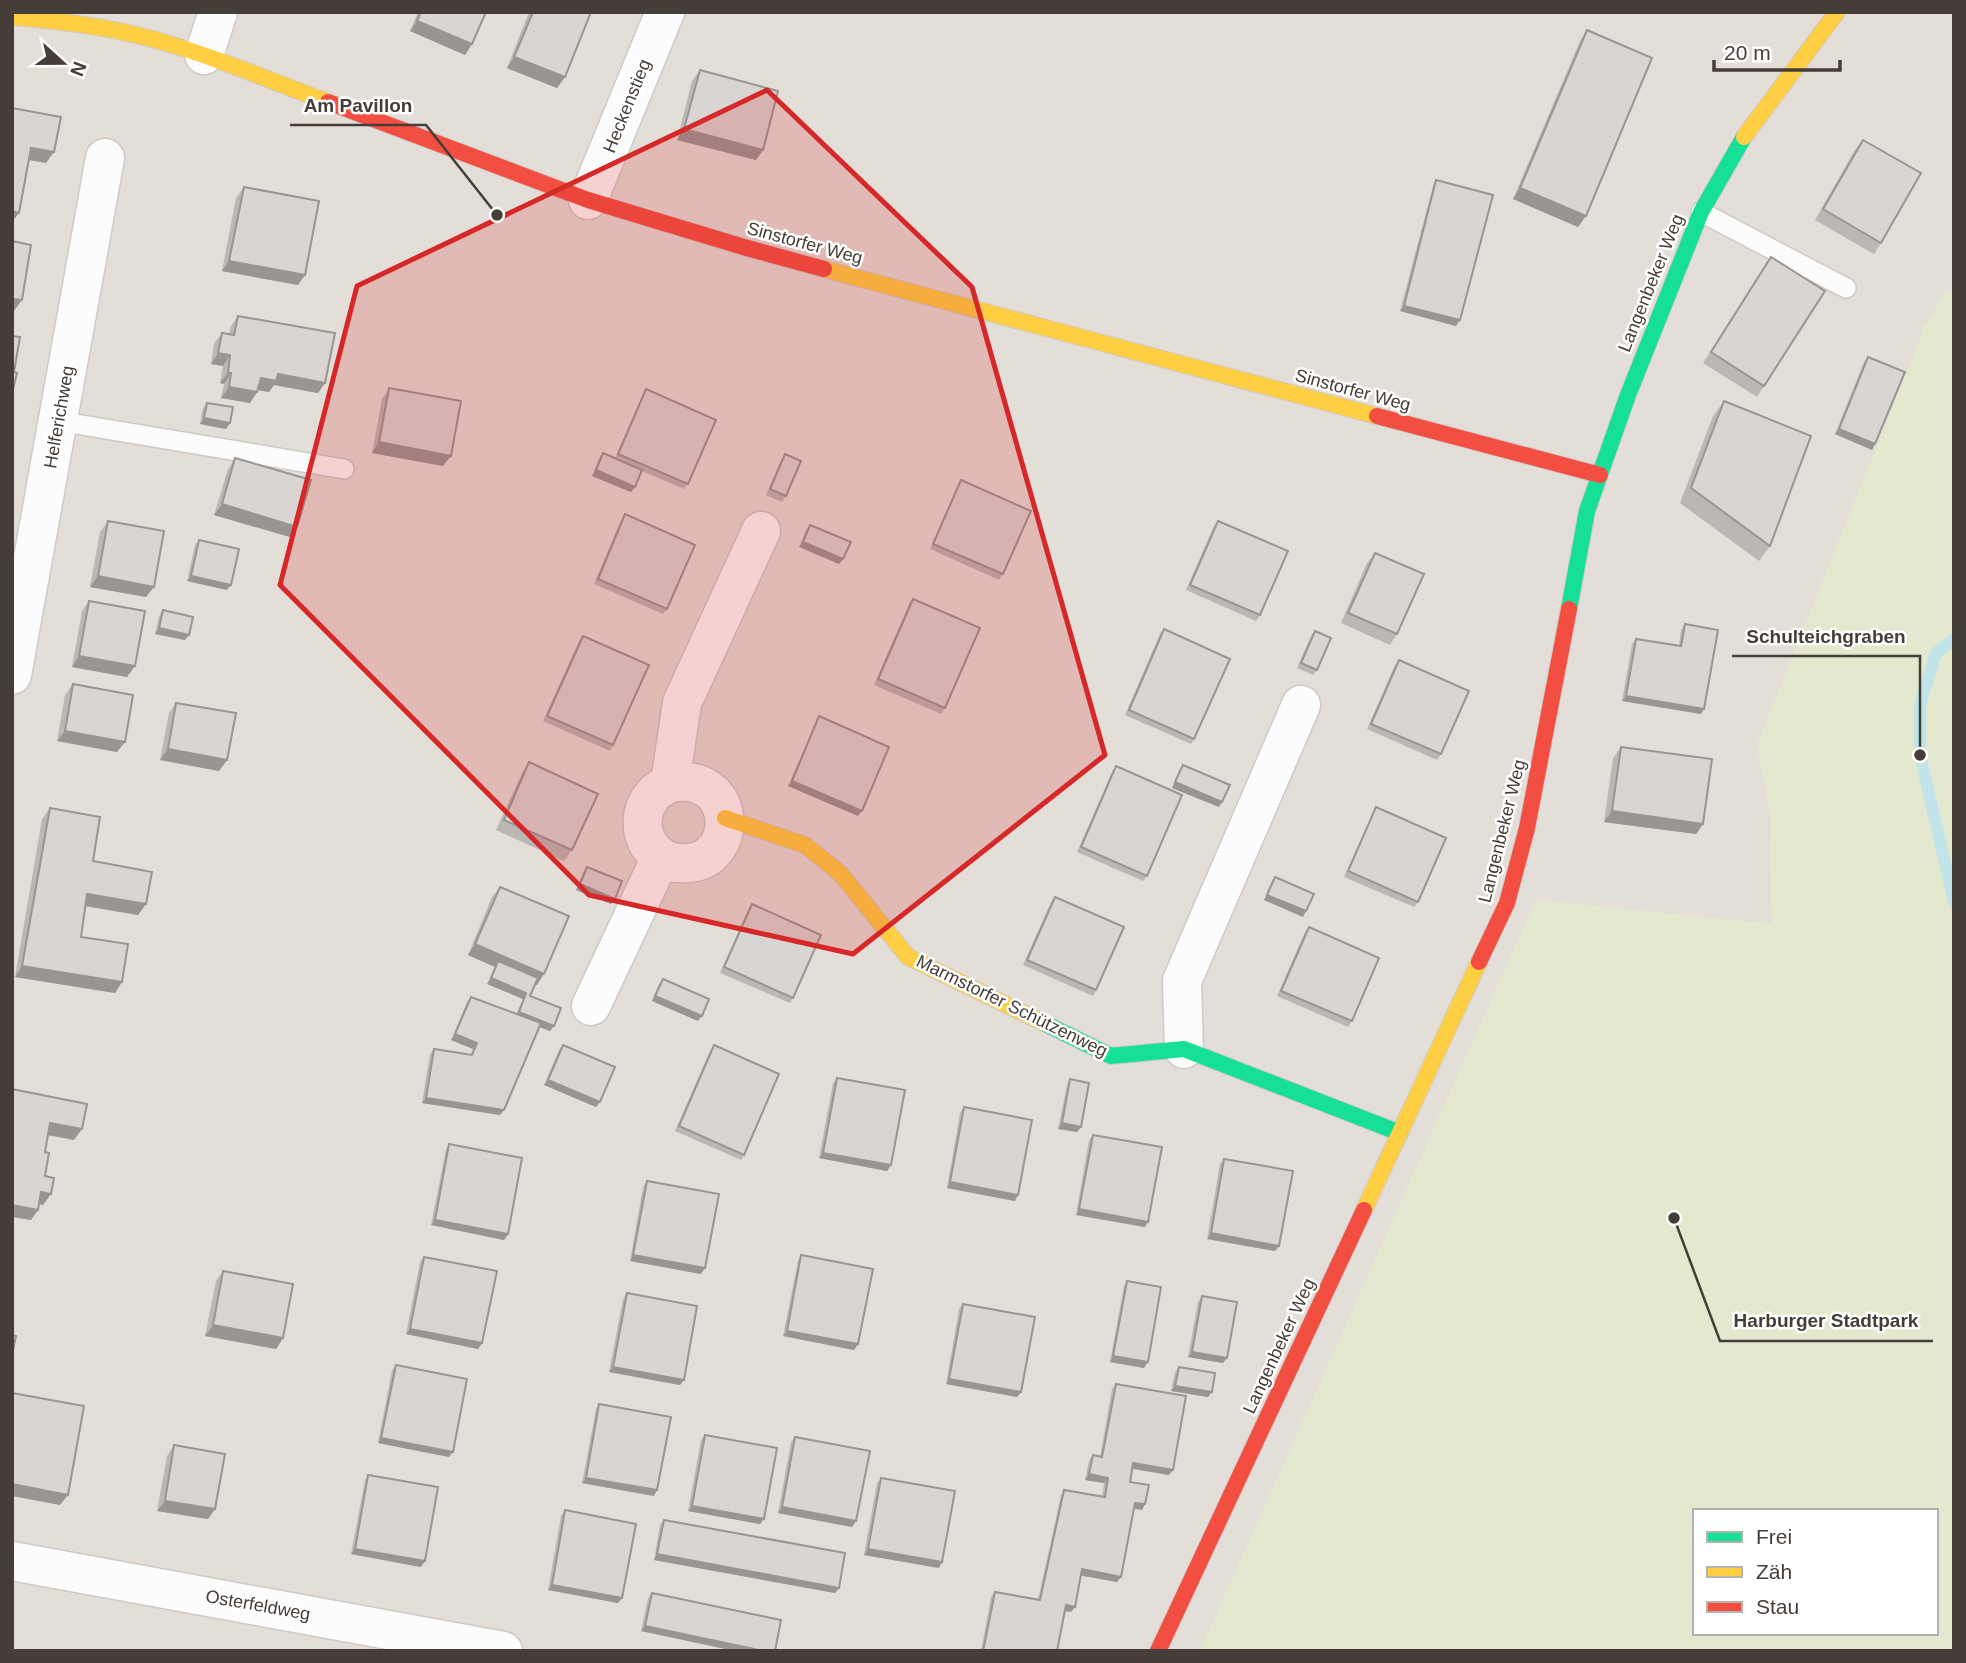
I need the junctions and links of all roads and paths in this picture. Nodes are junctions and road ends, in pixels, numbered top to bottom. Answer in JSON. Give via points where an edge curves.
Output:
{"nodes":[{"id":1,"x":219,"y":12,"type":"edge"},
{"id":2,"x":665,"y":12,"type":"edge"},
{"id":3,"x":1837,"y":12,"type":"edge"},
{"id":4,"x":12,"y":17,"type":"edge"},
{"id":5,"x":204,"y":55,"type":"junction"},
{"id":6,"x":105,"y":158,"type":"dead end"},
{"id":7,"x":588,"y":200,"type":"junction"},
{"id":8,"x":1701,"y":212,"type":"junction"},
{"id":9,"x":1846,"y":288,"type":"dead end"},
{"id":10,"x":58,"y":421,"type":"junction"},
{"id":11,"x":345,"y":469,"type":"dead end"},
{"id":12,"x":1600,"y":475,"type":"junction"},
{"id":13,"x":761,"y":531,"type":"dead end"},
{"id":14,"x":12,"y":675,"type":"edge"},
{"id":15,"x":1300,"y":705,"type":"dead end"},
{"id":16,"x":670,"y":783,"type":"junction"},
{"id":17,"x":725,"y":818,"type":"junction"},
{"id":18,"x":661,"y":857,"type":"junction"},
{"id":19,"x":591,"y":1006,"type":"dead end"},
{"id":20,"x":1184,"y":1049,"type":"junction"},
{"id":21,"x":1400,"y":1133,"type":"junction"},
{"id":22,"x":12,"y":1561,"type":"edge"},
{"id":23,"x":503,"y":1651,"type":"edge"},
{"id":24,"x":1158,"y":1651,"type":"edge"}],
"edges":[{"from":1,"to":5,"type":"street"},
{"from":2,"to":7,"type":"street","name":"Heckenstieg"},
{"from":3,"to":8,"type":"street","name":"Langenbeker Weg","via":[[1746,133]]},
{"from":4,"to":5,"type":"street","name":"Sinstorfer Weg","via":[[119,31]]},
{"from":5,"to":7,"type":"street","name":"Sinstorfer Weg"},
{"from":6,"to":10,"type":"street","name":"Helferichweg"},
{"from":7,"to":12,"type":"street","name":"Sinstorfer Weg","via":[[761,252]]},
{"from":8,"to":9,"type":"lane"},
{"from":8,"to":12,"type":"street","name":"Langenbeker Weg"},
{"from":10,"to":11,"type":"lane"},
{"from":10,"to":14,"type":"street","name":"Helferichweg"},
{"from":12,"to":21,"type":"street","name":"Langenbeker Weg","via":[[1587,511],[1527,828],[1507,903]]},
{"from":13,"to":16,"type":"street","via":[[682,703]]},
{"from":15,"to":20,"type":"street","via":[[1182,981]]},
{"from":16,"to":17,"type":"street","via":[[684,780],[712,792]]},
{"from":16,"to":18,"type":"street","via":[[654,793],[644,808],[642,827],[648,844]]},
{"from":17,"to":18,"type":"street","via":[[717,848],[705,858],[675,863]]},
{"from":17,"to":20,"type":"street","name":"Marmstorfer Schützenweg","via":[[805,845],[840,873],[908,957],[1111,1056]]},
{"from":18,"to":19,"type":"street"},
{"from":20,"to":21,"type":"street","name":"Marmstorfer Schützenweg"},
{"from":21,"to":24,"type":"street","name":"Langenbeker Weg"},
{"from":22,"to":23,"type":"street","name":"Osterfeldweg"}]}
